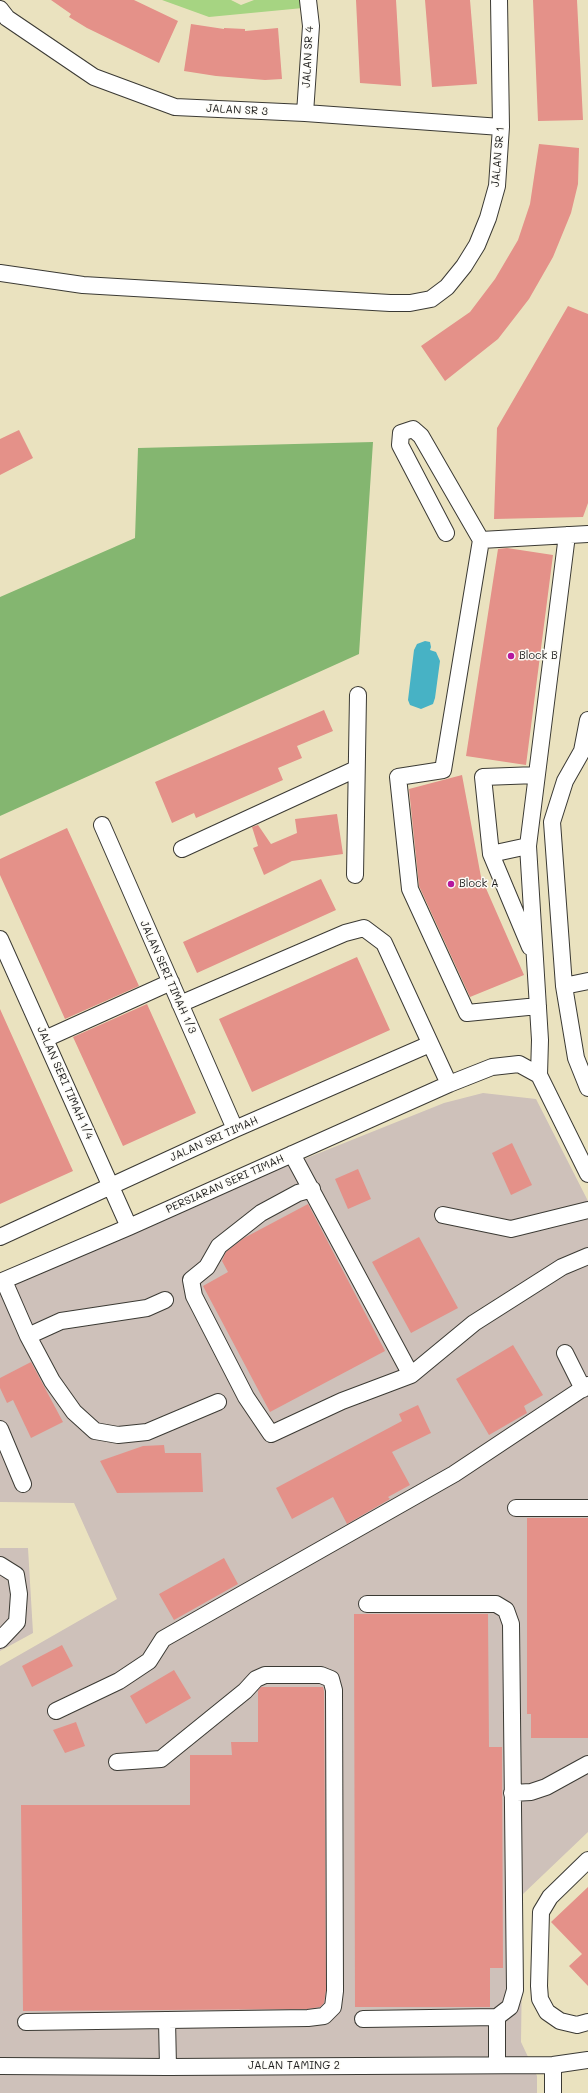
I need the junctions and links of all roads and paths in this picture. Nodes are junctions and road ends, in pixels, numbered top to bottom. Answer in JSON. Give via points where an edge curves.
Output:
{"nodes":[{"id":1,"x":308,"y":0,"type":"edge"},
{"id":2,"x":499,"y":0,"type":"edge"},
{"id":3,"x":0,"y":9,"type":"edge"},
{"id":4,"x":305,"y":114,"type":"junction"},
{"id":5,"x":501,"y":127,"type":"junction"},
{"id":6,"x":0,"y":273,"type":"edge"},
{"id":7,"x":446,"y":533,"type":"dead end"},
{"id":8,"x":588,"y":534,"type":"edge"},
{"id":9,"x":567,"y":535,"type":"junction"},
{"id":10,"x":481,"y":540,"type":"junction"},
{"id":11,"x":358,"y":695,"type":"dead end"},
{"id":12,"x":588,"y":720,"type":"edge"},
{"id":13,"x":356,"y":769,"type":"junction"},
{"id":14,"x":537,"y":776,"type":"junction"},
{"id":15,"x":102,"y":824,"type":"dead end"},
{"id":16,"x":528,"y":846,"type":"junction"},
{"id":17,"x":182,"y":849,"type":"dead end"},
{"id":18,"x":491,"y":854,"type":"junction"},
{"id":19,"x":355,"y":875,"type":"dead end"},
{"id":20,"x":0,"y":939,"type":"edge"},
{"id":21,"x":535,"y":960,"type":"junction"},
{"id":22,"x":588,"y":981,"type":"edge"},
{"id":23,"x":171,"y":982,"type":"junction"},
{"id":24,"x":564,"y":986,"type":"junction"},
{"id":25,"x":180,"y":1004,"type":"junction"},
{"id":26,"x":538,"y":1006,"type":"junction"},
{"id":27,"x":45,"y":1039,"type":"junction"},
{"id":28,"x":430,"y":1044,"type":"junction"},
{"id":29,"x":539,"y":1074,"type":"junction"},
{"id":30,"x":449,"y":1084,"type":"junction"},
{"id":31,"x":588,"y":1088,"type":"edge"},
{"id":32,"x":235,"y":1130,"type":"junction"},
{"id":33,"x":292,"y":1154,"type":"junction"},
{"id":34,"x":588,"y":1174,"type":"edge"},
{"id":35,"x":110,"y":1185,"type":"junction"},
{"id":36,"x":312,"y":1189,"type":"junction"},
{"id":37,"x":588,"y":1210,"type":"edge"},
{"id":38,"x":443,"y":1215,"type":"dead end"},
{"id":39,"x":129,"y":1227,"type":"junction"},
{"id":40,"x":0,"y":1236,"type":"edge"},
{"id":41,"x":588,"y":1256,"type":"edge"},
{"id":42,"x":2,"y":1282,"type":"edge"},
{"id":43,"x":165,"y":1300,"type":"dead end"},
{"id":44,"x":28,"y":1336,"type":"junction"},
{"id":45,"x":565,"y":1353,"type":"dead end"},
{"id":46,"x":411,"y":1375,"type":"junction"},
{"id":47,"x":585,"y":1387,"type":"edge"},
{"id":48,"x":218,"y":1402,"type":"dead end"},
{"id":49,"x":0,"y":1429,"type":"edge"},
{"id":50,"x":23,"y":1484,"type":"dead end"},
{"id":51,"x":516,"y":1508,"type":"dead end"},
{"id":52,"x":588,"y":1508,"type":"edge"},
{"id":53,"x":0,"y":1565,"type":"edge"},
{"id":54,"x":367,"y":1604,"type":"dead end"},
{"id":55,"x":0,"y":1640,"type":"edge"},
{"id":56,"x":56,"y":1711,"type":"dead end"},
{"id":57,"x":117,"y":1762,"type":"dead end"},
{"id":58,"x":588,"y":1764,"type":"edge"},
{"id":59,"x":512,"y":1792,"type":"junction"},
{"id":60,"x":588,"y":1860,"type":"edge"},
{"id":61,"x":496,"y":2016,"type":"junction"},
{"id":62,"x":364,"y":2019,"type":"dead end"},
{"id":63,"x":166,"y":2020,"type":"junction"},
{"id":64,"x":26,"y":2022,"type":"dead end"},
{"id":65,"x":588,"y":2022,"type":"edge"},
{"id":66,"x":588,"y":2060,"type":"edge"},
{"id":67,"x":497,"y":2065,"type":"junction"},
{"id":68,"x":553,"y":2065,"type":"junction"},
{"id":69,"x":0,"y":2066,"type":"edge"},
{"id":70,"x":168,"y":2067,"type":"junction"},
{"id":71,"x":553,"y":2093,"type":"edge"}],
"edges":[{"from":1,"to":4,"type":"street","name":"JALAN SR 4","via":[[311,26]]},
{"from":2,"to":5,"type":"street","name":"JALAN SR 1"},
{"from":3,"to":4,"type":"street","name":"JALAN SR 3","via":[[7,18],[94,77],[175,107]]},
{"from":4,"to":5,"type":"street","name":"JALAN SR 3"},
{"from":5,"to":6,"type":"street","name":"JALAN SR 1","via":[[497,186],[488,218],[474,250],[447,287],[431,299],[390,303],[83,285]]},
{"from":7,"to":10,"type":"street","via":[[400,446],[401,433],[413,430],[422,436]]},
{"from":8,"to":9,"type":"street"},
{"from":9,"to":10,"type":"street"},
{"from":9,"to":14,"type":"street"},
{"from":10,"to":26,"type":"street","via":[[443,770],[398,777],[410,889],[467,1013]]},
{"from":11,"to":13,"type":"street"},
{"from":12,"to":24,"type":"street","via":[[582,751],[565,781],[552,822]]},
{"from":13,"to":17,"type":"street"},
{"from":13,"to":19,"type":"street"},
{"from":14,"to":16,"type":"street"},
{"from":14,"to":18,"type":"street","via":[[483,777]]},
{"from":15,"to":23,"type":"street","name":"JALAN SERI TIMAH 1/3"},
{"from":16,"to":18,"type":"street"},
{"from":16,"to":21,"type":"street"},
{"from":18,"to":21,"type":"street"},
{"from":20,"to":27,"type":"street","name":"JALAN SERI TIMAH 1/4"},
{"from":21,"to":26,"type":"street"},
{"from":22,"to":24,"type":"street"},
{"from":23,"to":25,"type":"street","name":"JALAN SERI TIMAH 1/3"},
{"from":23,"to":27,"type":"street"},
{"from":24,"to":31,"type":"street","via":[[576,1058]]},
{"from":25,"to":28,"type":"street","via":[[345,932],[364,928],[384,943]]},
{"from":25,"to":32,"type":"street","name":"JALAN SERI TIMAH 1/3"},
{"from":26,"to":29,"type":"street"},
{"from":27,"to":35,"type":"street","name":"JALAN SERI TIMAH 1/4"},
{"from":28,"to":30,"type":"street"},
{"from":28,"to":32,"type":"street","name":"JALAN SRI TIMAH"},
{"from":29,"to":30,"type":"street","name":"PERSIARAN SERI TIMAH","via":[[519,1064],[492,1067]]},
{"from":29,"to":34,"type":"street"},
{"from":30,"to":33,"type":"street","name":"PERSIARAN SERI TIMAH"},
{"from":32,"to":35,"type":"street","name":"JALAN SRI TIMAH"},
{"from":33,"to":36,"type":"street"},
{"from":33,"to":39,"type":"street","name":"PERSIARAN SERI TIMAH"},
{"from":35,"to":39,"type":"street","name":"JALAN SERI TIMAH 1/4"},
{"from":35,"to":40,"type":"street","name":"JALAN SRI TIMAH"},
{"from":36,"to":46,"type":"street"},
{"from":36,"to":46,"type":"street","via":[[298,1193],[261,1213],[219,1246],[207,1267],[191,1280],[194,1296],[246,1397],[271,1434],[342,1401]]},
{"from":37,"to":38,"type":"street","via":[[511,1229]]},
{"from":39,"to":42,"type":"street","name":"PERSIARAN SERI TIMAH"},
{"from":41,"to":46,"type":"street","via":[[562,1267],[474,1323]]},
{"from":42,"to":44,"type":"street"},
{"from":43,"to":44,"type":"street","via":[[148,1308],[61,1321]]},
{"from":44,"to":48,"type":"street","via":[[56,1387],[74,1412],[95,1431],[118,1435],[148,1432]]},
{"from":45,"to":47,"type":"street"},
{"from":47,"to":56,"type":"street","via":[[454,1474],[163,1639],[149,1661],[119,1681]]},
{"from":49,"to":50,"type":"street"},
{"from":51,"to":52,"type":"street"},
{"from":53,"to":55,"type":"street","via":[[16,1575],[19,1594],[17,1622]]},
{"from":54,"to":59,"type":"street","via":[[496,1604],[506,1610],[511,1624]]},
{"from":57,"to":63,"type":"street","via":[[161,1759],[256,1679],[265,1675],[321,1675],[331,1679],[334,1690],[333,2007],[324,2016],[308,2018]]},
{"from":58,"to":59,"type":"street","via":[[546,1787],[531,1792]]},
{"from":59,"to":61,"type":"street","via":[[515,1990],[510,2007]]},
{"from":60,"to":65,"type":"street","via":[[550,1897],[542,1912],[539,1986],[540,1999],[547,2012],[560,2021],[577,2025]]},
{"from":61,"to":62,"type":"street"},
{"from":61,"to":67,"type":"street"},
{"from":63,"to":64,"type":"street"},
{"from":63,"to":70,"type":"street"},
{"from":66,"to":68,"type":"street","name":"JALAN TAMING 2"},
{"from":67,"to":68,"type":"street","name":"JALAN TAMING 2"},
{"from":67,"to":70,"type":"street","name":"JALAN TAMING 2"},
{"from":68,"to":71,"type":"street"},
{"from":69,"to":70,"type":"street","name":"JALAN TAMING 2"}]}
